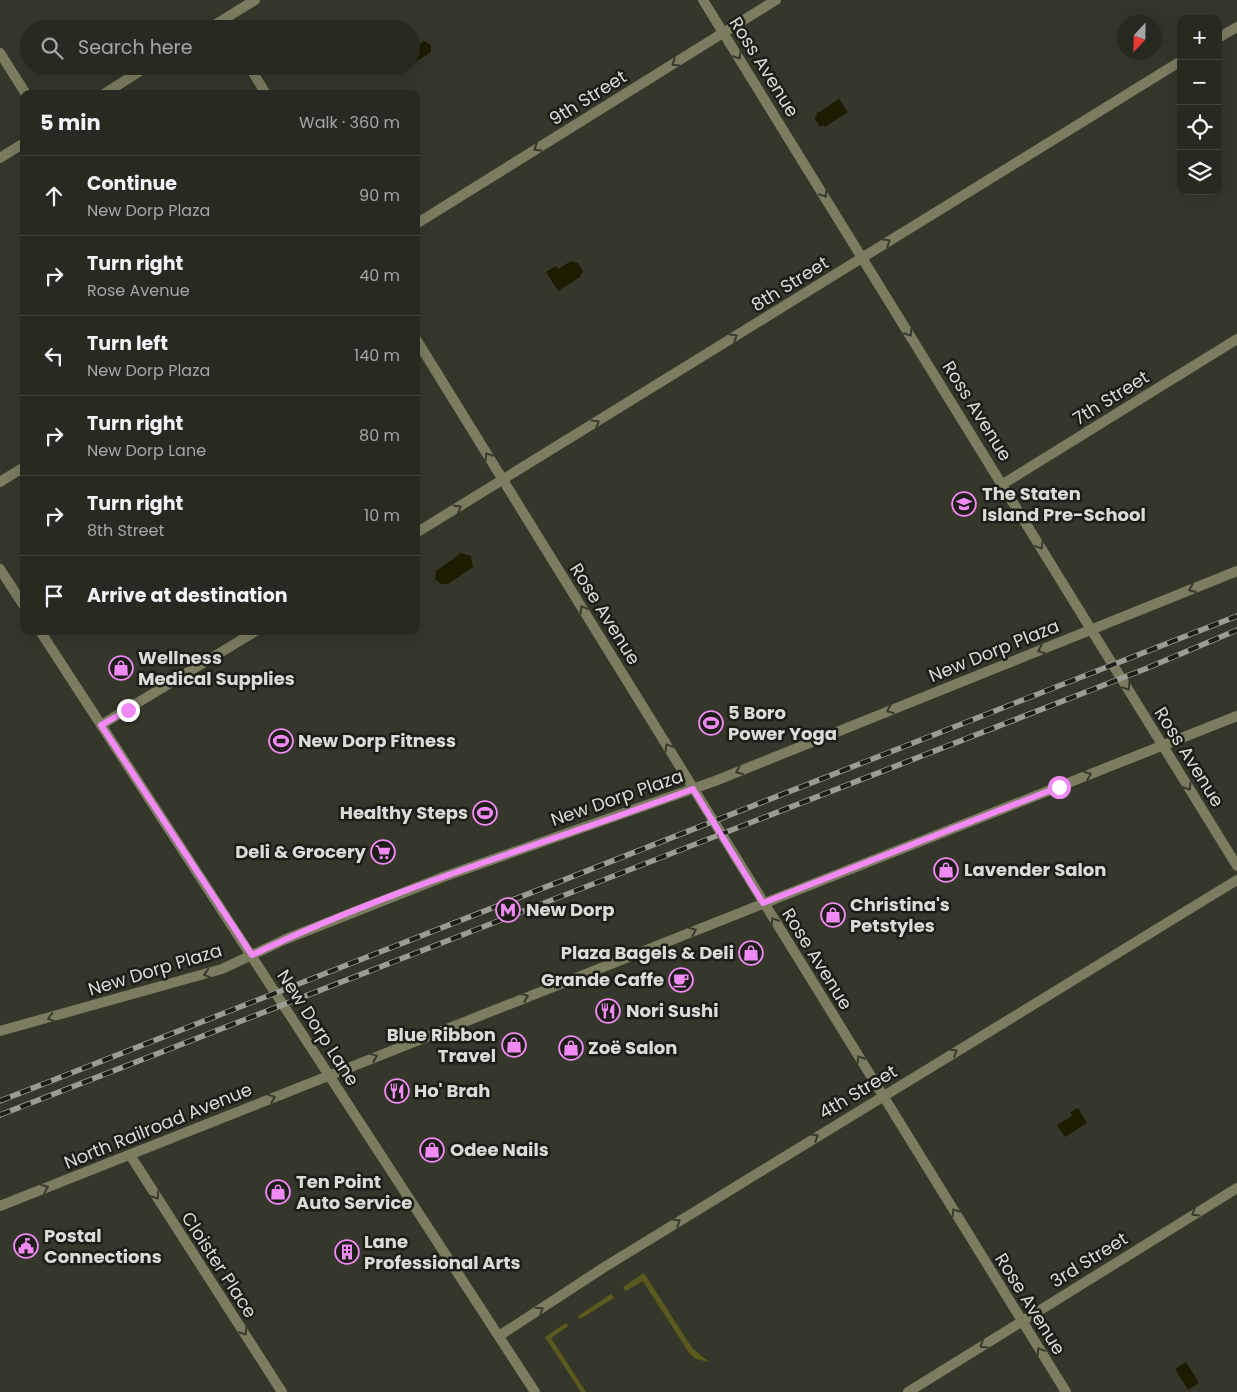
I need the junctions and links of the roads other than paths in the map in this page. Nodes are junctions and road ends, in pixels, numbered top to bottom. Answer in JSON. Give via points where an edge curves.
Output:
{"nodes":[{"id":1,"x":255,"y":0,"type":"edge"},
{"id":2,"x":703,"y":0,"type":"edge"},
{"id":3,"x":776,"y":0,"type":"edge"},
{"id":4,"x":229,"y":20,"type":"edge"},
{"id":5,"x":1237,"y":27,"type":"edge"},
{"id":6,"x":724,"y":33,"type":"junction"},
{"id":7,"x":1222,"y":36,"type":"edge"},
{"id":8,"x":0,"y":54,"type":"edge"},
{"id":9,"x":1177,"y":64,"type":"edge"},
{"id":10,"x":134,"y":75,"type":"edge"},
{"id":11,"x":254,"y":75,"type":"edge"},
{"id":12,"x":23,"y":90,"type":"edge"},
{"id":13,"x":110,"y":90,"type":"edge"},
{"id":14,"x":264,"y":90,"type":"edge"},
{"id":15,"x":20,"y":146,"type":"edge"},
{"id":16,"x":0,"y":158,"type":"edge"},
{"id":17,"x":420,"y":222,"type":"edge"},
{"id":18,"x":863,"y":258,"type":"junction"},
{"id":19,"x":1237,"y":340,"type":"edge"},
{"id":20,"x":420,"y":345,"type":"edge"},
{"id":21,"x":20,"y":470,"type":"edge"},
{"id":22,"x":504,"y":480,"type":"junction"},
{"id":23,"x":0,"y":482,"type":"edge"},
{"id":24,"x":1003,"y":484,"type":"junction"},
{"id":25,"x":420,"y":532,"type":"edge"},
{"id":26,"x":0,"y":569,"type":"edge"},
{"id":27,"x":1237,"y":571,"type":"edge"},
{"id":28,"x":20,"y":600,"type":"edge"},
{"id":29,"x":1091,"y":630,"type":"junction"},
{"id":30,"x":43,"y":635,"type":"edge"},
{"id":31,"x":249,"y":635,"type":"edge"},
{"id":32,"x":1237,"y":716,"type":"edge"},
{"id":33,"x":101,"y":725,"type":"junction"},
{"id":34,"x":1162,"y":746,"type":"junction"},
{"id":35,"x":693,"y":789,"type":"junction"},
{"id":36,"x":1237,"y":866,"type":"edge"},
{"id":37,"x":1237,"y":880,"type":"edge"},
{"id":38,"x":763,"y":903,"type":"junction"},
{"id":39,"x":252,"y":955,"type":"junction"},
{"id":40,"x":0,"y":1031,"type":"edge"},
{"id":41,"x":329,"y":1075,"type":"junction"},
{"id":42,"x":883,"y":1096,"type":"junction"},
{"id":43,"x":130,"y":1155,"type":"junction"},
{"id":44,"x":1237,"y":1188,"type":"edge"},
{"id":45,"x":0,"y":1206,"type":"edge"},
{"id":46,"x":1021,"y":1320,"type":"junction"},
{"id":47,"x":499,"y":1336,"type":"junction"},
{"id":48,"x":282,"y":1392,"type":"edge"},
{"id":49,"x":535,"y":1392,"type":"edge"},
{"id":50,"x":908,"y":1392,"type":"edge"},
{"id":51,"x":1066,"y":1392,"type":"edge"}],
"edges":[{"from":1,"to":4,"type":"street"},
{"from":2,"to":6,"type":"street","name":"Ross Avenue"},
{"from":3,"to":6,"type":"street","name":"9th Street"},
{"from":5,"to":7,"type":"street"},
{"from":6,"to":17,"type":"street","name":"9th Street","one_way":true},
{"from":6,"to":18,"type":"street","name":"Ross Avenue","one_way":true},
{"from":8,"to":12,"type":"street"},
{"from":18,"to":9,"type":"street","name":"8th Street","one_way":true},
{"from":10,"to":13,"type":"street"},
{"from":11,"to":14,"type":"street"},
{"from":15,"to":16,"type":"street"},
{"from":22,"to":18,"type":"street","name":"8th Street","one_way":true},
{"from":18,"to":24,"type":"street","name":"Ross Avenue","one_way":true},
{"from":19,"to":24,"type":"street","name":"7th Street"},
{"from":22,"to":20,"type":"street","name":"Rose Avenue","one_way":true},
{"from":21,"to":23,"type":"street"},
{"from":25,"to":22,"type":"street","name":"8th Street","one_way":true},
{"from":35,"to":22,"type":"street","name":"Rose Avenue","one_way":true},
{"from":24,"to":29,"type":"street","name":"Ross Avenue","one_way":true},
{"from":26,"to":28,"type":"street"},
{"from":27,"to":29,"type":"street","name":"New Dorp Plaza","one_way":true},
{"from":29,"to":34,"type":"street","name":"Ross Avenue","one_way":true},
{"from":29,"to":35,"type":"street","name":"New Dorp Plaza","one_way":true},
{"from":30,"to":33,"type":"street","name":"New Dorp Lane"},
{"from":31,"to":33,"type":"street"},
{"from":32,"to":34,"type":"street"},
{"from":33,"to":39,"type":"street","name":"New Dorp Lane"},
{"from":34,"to":36,"type":"street","name":"Ross Avenue","one_way":true},
{"from":38,"to":34,"type":"street","one_way":true},
{"from":35,"to":38,"type":"street","name":"Rose Avenue"},
{"from":35,"to":39,"type":"street","name":"New Dorp Plaza","via":[[442,877]]},
{"from":42,"to":37,"type":"street","name":"4th Street","one_way":true},
{"from":41,"to":38,"type":"street","one_way":true},
{"from":42,"to":38,"type":"street","name":"Rose Avenue","one_way":true},
{"from":39,"to":40,"type":"street","name":"New Dorp Plaza","one_way":true,"via":[[222,969]]},
{"from":39,"to":41,"type":"street","name":"New Dorp Lane"},
{"from":43,"to":41,"type":"street","name":"North Railroad Avenue","one_way":true},
{"from":41,"to":47,"type":"street","name":"New Dorp Lane"},
{"from":46,"to":42,"type":"street","name":"Rose Avenue","one_way":true},
{"from":47,"to":42,"type":"street","name":"4th Street","one_way":true,"via":[[603,1268]]},
{"from":45,"to":43,"type":"street","name":"North Railroad Avenue","one_way":true},
{"from":43,"to":48,"type":"street","name":"Cloister Place","one_way":true},
{"from":44,"to":46,"type":"street","name":"3rd Street","one_way":true},
{"from":46,"to":50,"type":"street","name":"3rd Street","one_way":true},
{"from":51,"to":46,"type":"street","name":"Rose Avenue","one_way":true},
{"from":47,"to":49,"type":"street","name":"New Dorp Lane"}]}
